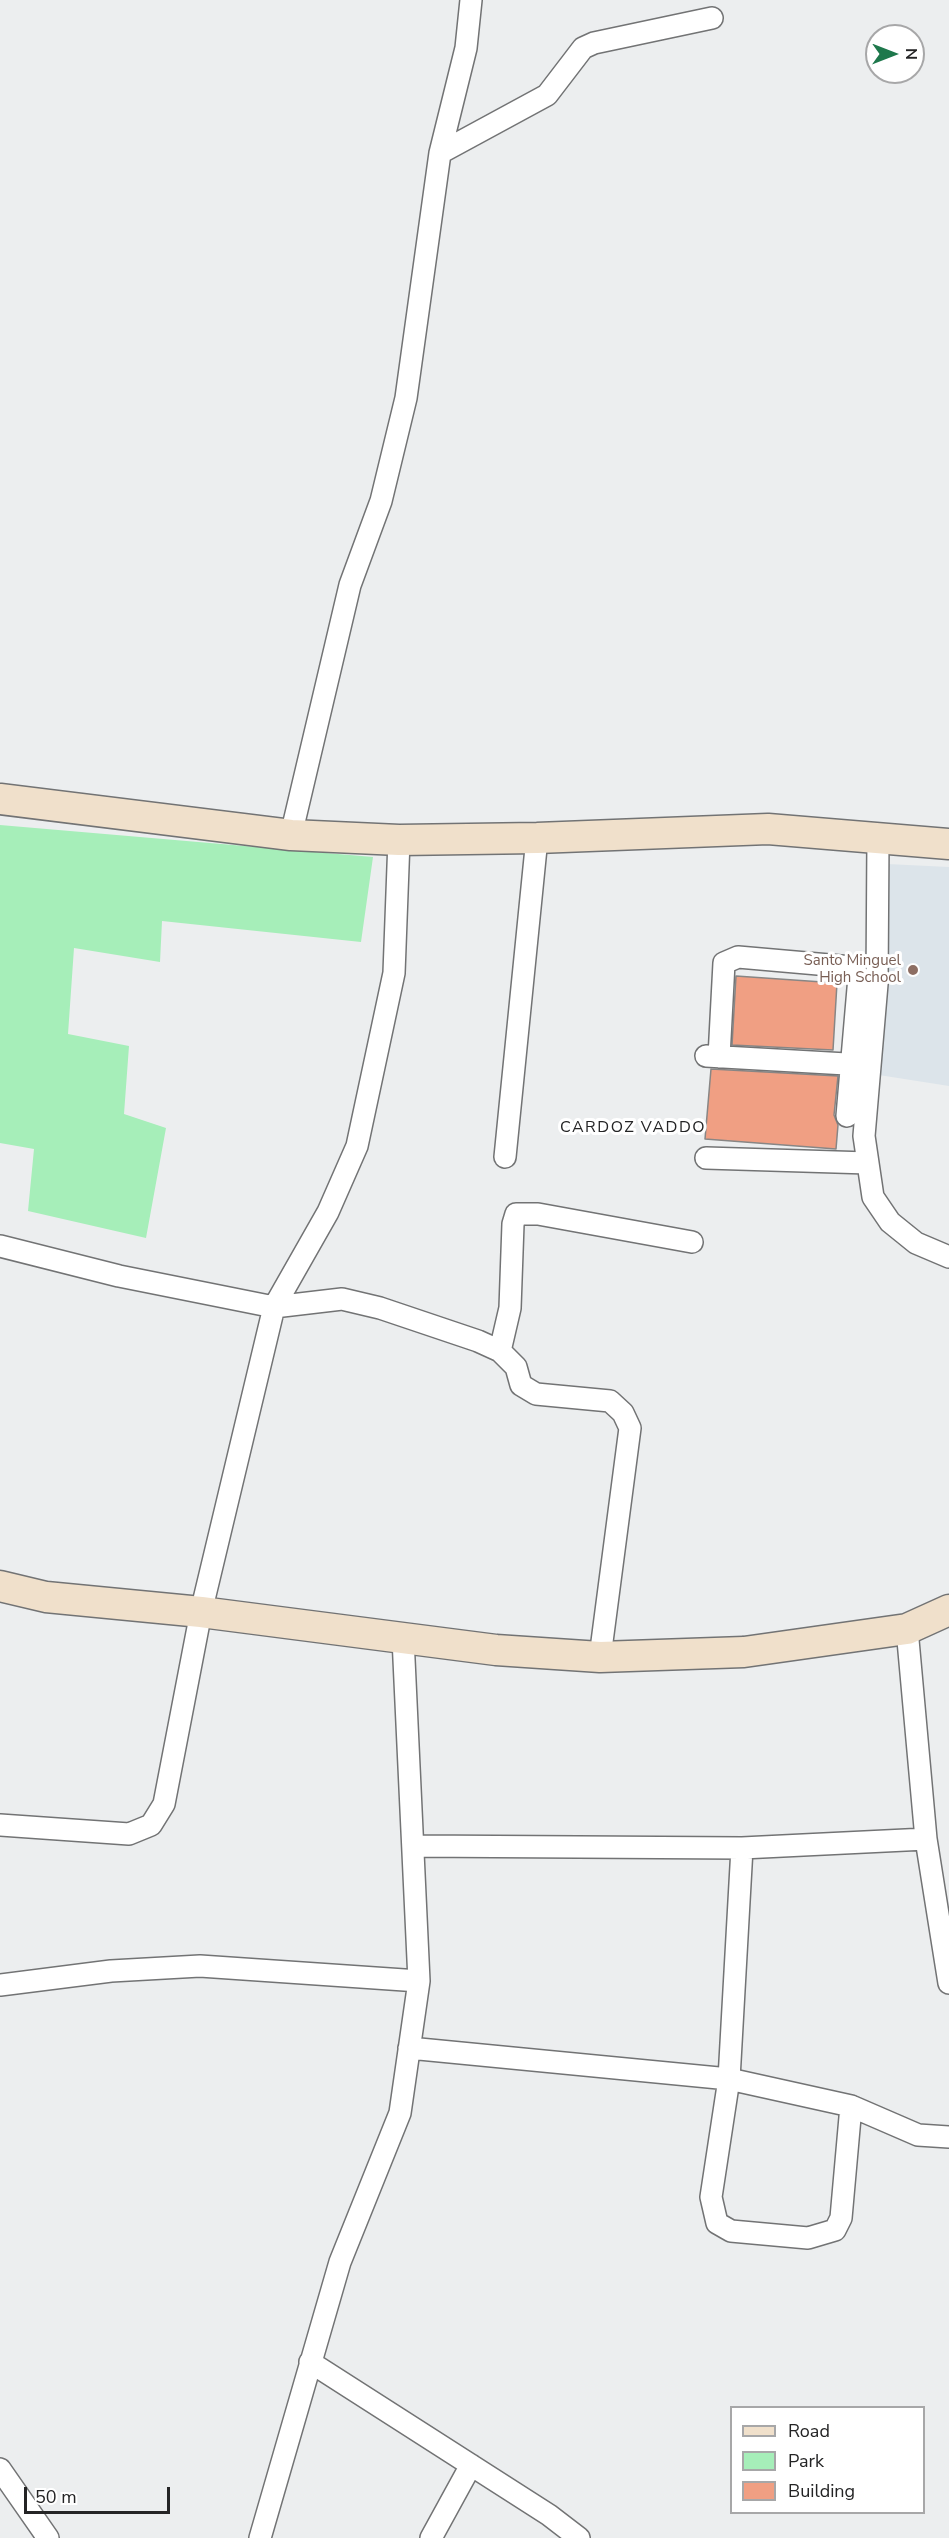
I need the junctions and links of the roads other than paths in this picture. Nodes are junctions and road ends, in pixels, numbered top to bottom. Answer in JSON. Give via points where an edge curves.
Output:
{"nodes":[{"id":1,"x":471,"y":0,"type":"edge"},
{"id":2,"x":712,"y":18,"type":"dead end"},
{"id":3,"x":440,"y":153,"type":"junction"},
{"id":4,"x":0,"y":799,"type":"edge"},
{"id":5,"x":291,"y":835,"type":"junction"},
{"id":6,"x":537,"y":838,"type":"junction"},
{"id":7,"x":878,"y":839,"type":"junction"},
{"id":8,"x":399,"y":840,"type":"junction"},
{"id":9,"x":949,"y":844,"type":"edge"},
{"id":10,"x":860,"y":1065,"type":"junction"},
{"id":11,"x":847,"y":1116,"type":"dead end"},
{"id":12,"x":505,"y":1157,"type":"dead end"},
{"id":13,"x":706,"y":1158,"type":"dead end"},
{"id":14,"x":868,"y":1163,"type":"junction"},
{"id":15,"x":692,"y":1242,"type":"dead end"},
{"id":16,"x":0,"y":1246,"type":"edge"},
{"id":17,"x":949,"y":1257,"type":"edge"},
{"id":18,"x":274,"y":1307,"type":"junction"},
{"id":19,"x":500,"y":1351,"type":"junction"},
{"id":20,"x":0,"y":1586,"type":"edge"},
{"id":21,"x":949,"y":1610,"type":"edge"},
{"id":22,"x":201,"y":1612,"type":"junction"},
{"id":23,"x":907,"y":1629,"type":"junction"},
{"id":24,"x":403,"y":1638,"type":"junction"},
{"id":25,"x":600,"y":1657,"type":"junction"},
{"id":26,"x":0,"y":1825,"type":"edge"},
{"id":27,"x":926,"y":1839,"type":"junction"},
{"id":28,"x":413,"y":1846,"type":"junction"},
{"id":29,"x":742,"y":1848,"type":"junction"},
{"id":30,"x":419,"y":1982,"type":"junction"},
{"id":31,"x":949,"y":1983,"type":"edge"},
{"id":32,"x":0,"y":1985,"type":"edge"},
{"id":33,"x":409,"y":2048,"type":"junction"},
{"id":34,"x":729,"y":2079,"type":"junction"},
{"id":35,"x":850,"y":2106,"type":"junction"},
{"id":36,"x":949,"y":2137,"type":"edge"},
{"id":37,"x":310,"y":2362,"type":"junction"},
{"id":38,"x":471,"y":2465,"type":"junction"},
{"id":39,"x":0,"y":2469,"type":"edge"},
{"id":40,"x":48,"y":2538,"type":"edge"},
{"id":41,"x":260,"y":2538,"type":"edge"},
{"id":42,"x":431,"y":2538,"type":"edge"},
{"id":43,"x":579,"y":2538,"type":"edge"}],
"edges":[{"from":1,"to":3,"type":"street","via":[[466,48]]},
{"from":2,"to":3,"type":"street","via":[[583,48],[547,95]]},
{"from":3,"to":5,"type":"street","via":[[406,398],[381,501],[350,585]]},
{"from":4,"to":5,"type":"main road"},
{"from":5,"to":8,"type":"main road"},
{"from":6,"to":7,"type":"main road","via":[[768,829]]},
{"from":6,"to":8,"type":"main road"},
{"from":6,"to":12,"type":"street"},
{"from":7,"to":9,"type":"main road"},
{"from":7,"to":10,"type":"street","via":[[878,984]]},
{"from":8,"to":18,"type":"street","via":[[394,973],[357,1146],[328,1212]]},
{"from":10,"to":10,"type":"street","via":[[712,1056],[724,963],[738,957],[852,967],[859,977]]},
{"from":10,"to":11,"type":"street"},
{"from":10,"to":14,"type":"street"},
{"from":13,"to":14,"type":"street"},
{"from":14,"to":17,"type":"street","via":[[873,1197],[890,1222],[916,1243]]},
{"from":15,"to":19,"type":"street","via":[[538,1214],[516,1214],[510,1308]]},
{"from":16,"to":18,"type":"street","via":[[119,1276]]},
{"from":18,"to":19,"type":"street","via":[[342,1299],[380,1308]]},
{"from":18,"to":22,"type":"street"},
{"from":19,"to":25,"type":"street","via":[[516,1366],[521,1385],[536,1394],[610,1401],[623,1413],[630,1428]]},
{"from":20,"to":22,"type":"main road","via":[[46,1597]]},
{"from":21,"to":23,"type":"main road"},
{"from":22,"to":24,"type":"main road"},
{"from":22,"to":26,"type":"street","via":[[164,1804],[151,1825],[129,1834]]},
{"from":23,"to":25,"type":"main road","via":[[744,1652]]},
{"from":23,"to":27,"type":"street"},
{"from":24,"to":25,"type":"main road","via":[[496,1650]]},
{"from":24,"to":28,"type":"street"},
{"from":27,"to":29,"type":"street"},
{"from":27,"to":31,"type":"street"},
{"from":28,"to":29,"type":"street"},
{"from":28,"to":30,"type":"street"},
{"from":29,"to":34,"type":"street"},
{"from":30,"to":32,"type":"street","via":[[200,1966],[111,1971]]},
{"from":30,"to":33,"type":"street"},
{"from":33,"to":34,"type":"street"},
{"from":33,"to":37,"type":"street","via":[[400,2113],[340,2262]]},
{"from":34,"to":35,"type":"street"},
{"from":34,"to":35,"type":"street","via":[[711,2197],[717,2223],[731,2231],[808,2238],[835,2230],[841,2218]]},
{"from":35,"to":36,"type":"street","via":[[918,2135]]},
{"from":37,"to":38,"type":"street"},
{"from":37,"to":41,"type":"street"},
{"from":38,"to":42,"type":"street"},
{"from":38,"to":43,"type":"street"},
{"from":39,"to":40,"type":"street"}]}
